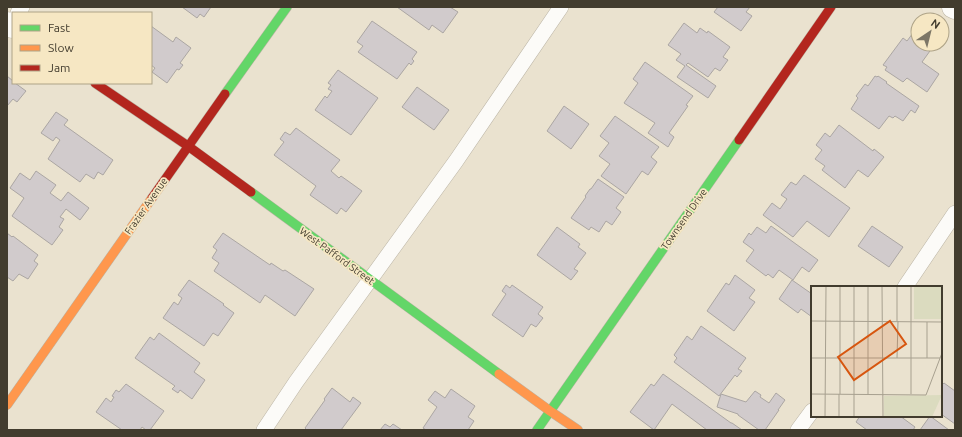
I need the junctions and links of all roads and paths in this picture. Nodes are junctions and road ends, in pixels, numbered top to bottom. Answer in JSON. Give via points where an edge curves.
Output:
{"nodes":[{"id":1,"x":287,"y":7,"type":"edge"},
{"id":2,"x":560,"y":7,"type":"edge"},
{"id":3,"x":831,"y":7,"type":"edge"},
{"id":4,"x":96,"y":84,"type":"edge"},
{"id":5,"x":188,"y":146,"type":"junction"},
{"id":6,"x":955,"y":213,"type":"edge"},
{"id":7,"x":370,"y":280,"type":"junction"},
{"id":8,"x":905,"y":286,"type":"edge"},
{"id":9,"x":7,"y":405,"type":"edge"},
{"id":10,"x":550,"y":411,"type":"junction"},
{"id":11,"x":811,"y":412,"type":"edge"},
{"id":12,"x":264,"y":430,"type":"edge"},
{"id":13,"x":537,"y":430,"type":"edge"},
{"id":14,"x":578,"y":430,"type":"edge"},
{"id":15,"x":798,"y":430,"type":"edge"}],
"edges":[{"from":1,"to":5,"type":"street","name":"Frazier Avenue"},
{"from":2,"to":7,"type":"lane","via":[[456,162]]},
{"from":3,"to":10,"type":"street","name":"Townsend Drive"},
{"from":4,"to":5,"type":"street","name":"West Pafford Street"},
{"from":5,"to":7,"type":"street","name":"West Pafford Street"},
{"from":5,"to":9,"type":"street","name":"Frazier Avenue"},
{"from":6,"to":8,"type":"lane"},
{"from":7,"to":10,"type":"street","name":"West Pafford Street"},
{"from":7,"to":12,"type":"lane"},
{"from":10,"to":13,"type":"street","name":"Townsend Drive"},
{"from":10,"to":14,"type":"street","name":"West Pafford Street"},
{"from":11,"to":15,"type":"lane"}]}
